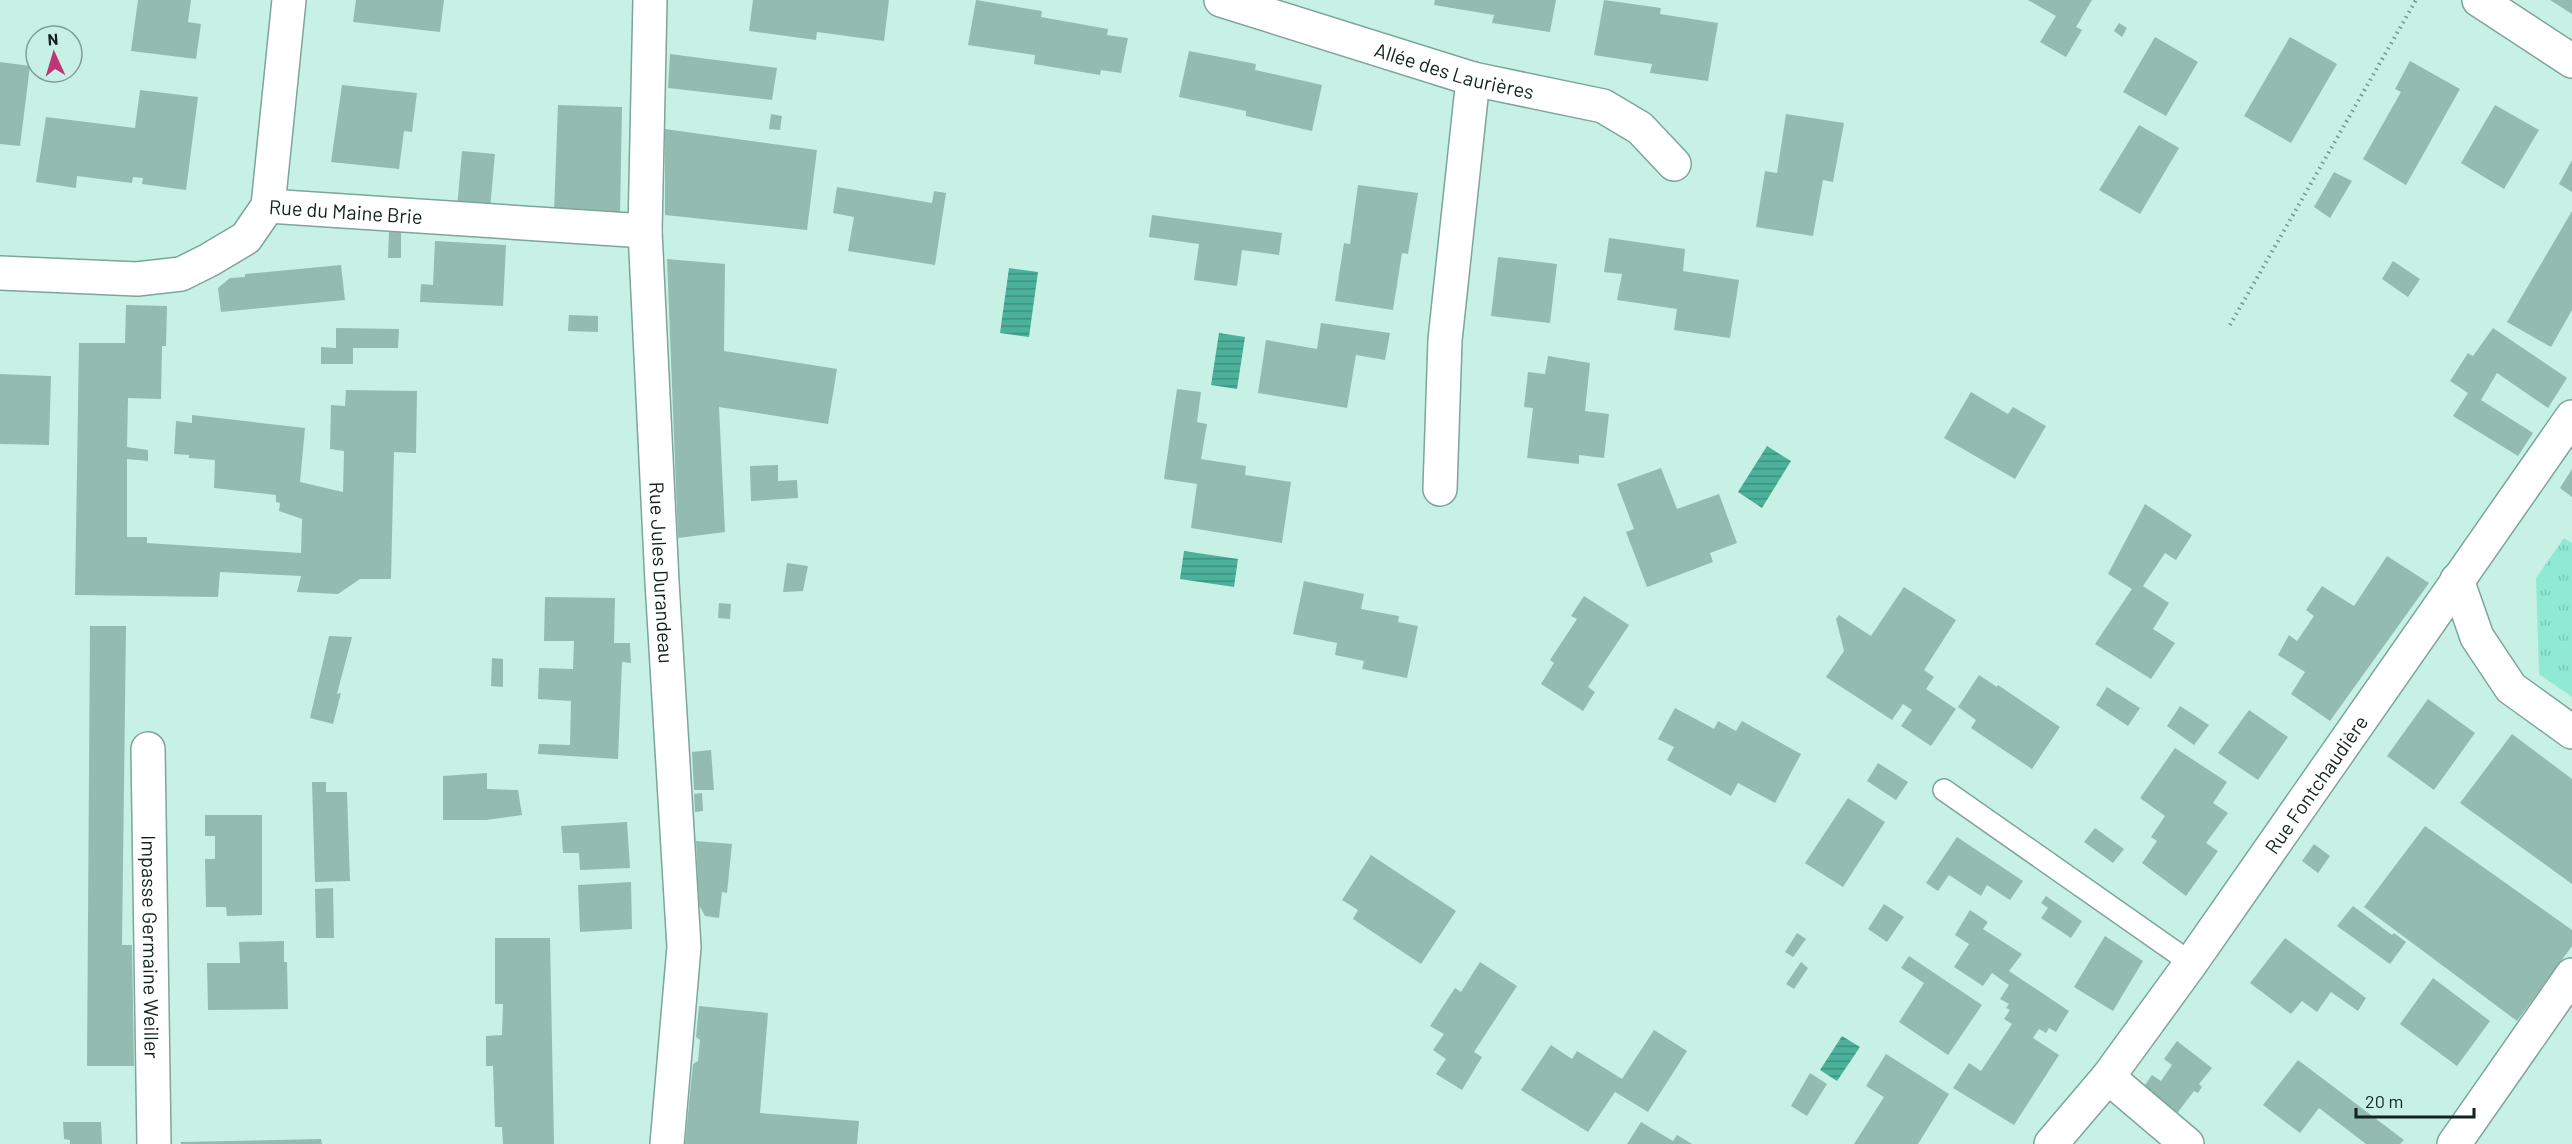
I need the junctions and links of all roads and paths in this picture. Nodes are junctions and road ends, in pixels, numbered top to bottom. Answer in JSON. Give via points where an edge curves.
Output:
{"nodes":[{"id":1,"x":289,"y":0,"type":"edge"},
{"id":2,"x":650,"y":0,"type":"edge"},
{"id":3,"x":1221,"y":0,"type":"edge"},
{"id":4,"x":2416,"y":0,"type":"edge"},
{"id":5,"x":2480,"y":0,"type":"edge"},
{"id":6,"x":2572,"y":61,"type":"edge"},
{"id":7,"x":1473,"y":79,"type":"junction"},
{"id":8,"x":1674,"y":164,"type":"dead end"},
{"id":9,"x":268,"y":206,"type":"junction"},
{"id":10,"x":645,"y":231,"type":"junction"},
{"id":11,"x":0,"y":273,"type":"edge"},
{"id":12,"x":2230,"y":325,"type":"dead end"},
{"id":13,"x":2572,"y":417,"type":"edge"},
{"id":14,"x":1440,"y":489,"type":"dead end"},
{"id":15,"x":2457,"y":580,"type":"junction"},
{"id":16,"x":2572,"y":732,"type":"edge"},
{"id":17,"x":148,"y":750,"type":"dead end"},
{"id":18,"x":1944,"y":790,"type":"dead end"},
{"id":19,"x":2191,"y":963,"type":"junction"},
{"id":20,"x":2572,"y":975,"type":"edge"},
{"id":21,"x":2108,"y":1077,"type":"junction"},
{"id":22,"x":154,"y":1144,"type":"edge"},
{"id":23,"x":668,"y":1144,"type":"edge"},
{"id":24,"x":2050,"y":1144,"type":"edge"},
{"id":25,"x":2187,"y":1144,"type":"edge"},
{"id":26,"x":2454,"y":1144,"type":"edge"}],
"edges":[{"from":1,"to":9,"type":"street"},
{"from":2,"to":10,"type":"street","name":"Rue Jules Durandeau"},
{"from":3,"to":7,"type":"street","name":"Allée des Laurières"},
{"from":4,"to":12,"type":"path"},
{"from":5,"to":6,"type":"street"},
{"from":7,"to":8,"type":"street","name":"Allée des Laurières","via":[[1603,106],[1640,128]]},
{"from":7,"to":14,"type":"street","via":[[1444,340]]},
{"from":9,"to":10,"type":"street","name":"Rue du Maine Brie"},
{"from":9,"to":11,"type":"street","name":"Rue du Maine Brie","via":[[246,238],[181,274],[137,279]]},
{"from":10,"to":23,"type":"street","name":"Rue Jules Durandeau","via":[[684,947]]},
{"from":13,"to":15,"type":"street","name":"Rue Fontchaudière"},
{"from":15,"to":16,"type":"street","via":[[2477,637],[2511,688]]},
{"from":15,"to":19,"type":"street","name":"Rue Fontchaudière"},
{"from":17,"to":22,"type":"street","name":"Impasse Germaine Weiller"},
{"from":18,"to":19,"type":"lane"},
{"from":19,"to":21,"type":"street","name":"Rue Fontchaudière"},
{"from":20,"to":26,"type":"street"},
{"from":21,"to":24,"type":"street","name":"Rue Fontchaudière"},
{"from":21,"to":25,"type":"street"}]}
